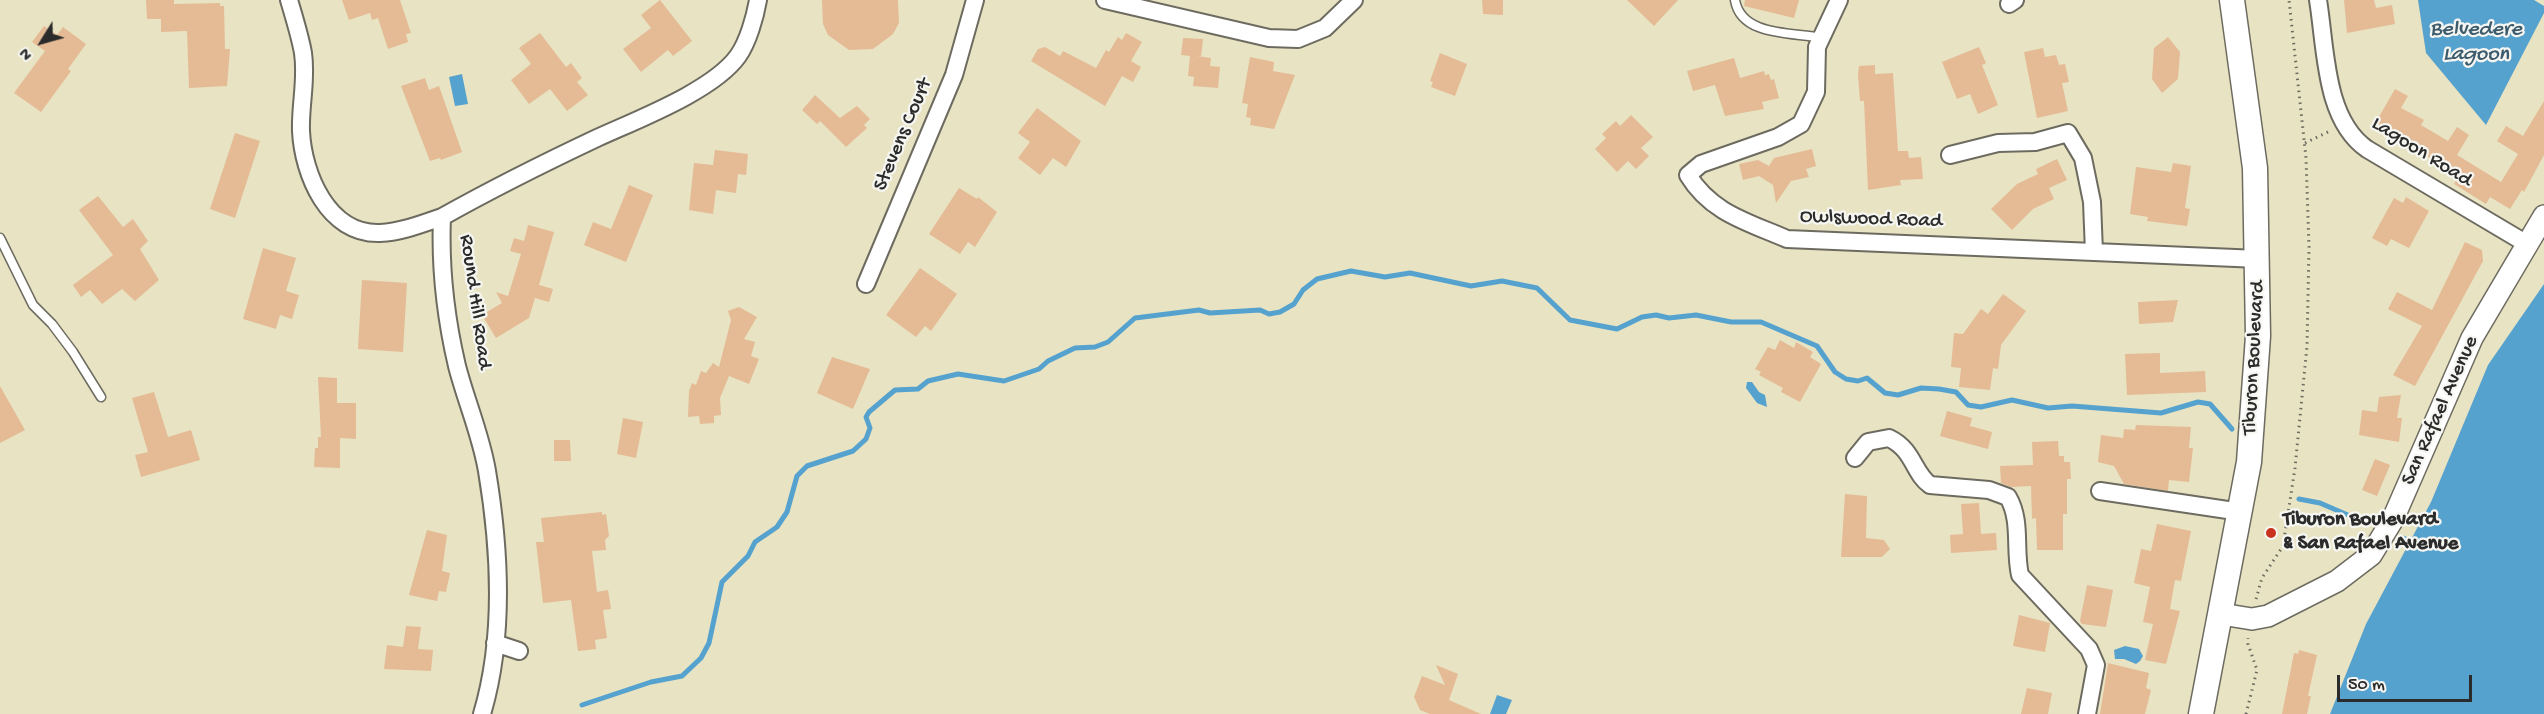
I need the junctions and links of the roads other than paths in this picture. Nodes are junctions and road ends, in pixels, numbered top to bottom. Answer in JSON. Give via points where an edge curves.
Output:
{"nodes":[{"id":1,"x":289,"y":0,"type":"edge"},
{"id":2,"x":758,"y":0,"type":"edge"},
{"id":3,"x":975,"y":0,"type":"edge"},
{"id":4,"x":1105,"y":0,"type":"edge"},
{"id":5,"x":1354,"y":0,"type":"edge"},
{"id":6,"x":1735,"y":0,"type":"edge"},
{"id":7,"x":1839,"y":0,"type":"edge"},
{"id":8,"x":2232,"y":0,"type":"edge"},
{"id":9,"x":2318,"y":0,"type":"edge"},
{"id":10,"x":1821,"y":38,"type":"junction"},
{"id":11,"x":1950,"y":155,"type":"dead end"},
{"id":12,"x":2544,"y":216,"type":"edge"},
{"id":13,"x":442,"y":217,"type":"junction"},
{"id":14,"x":0,"y":238,"type":"edge"},
{"id":15,"x":2528,"y":244,"type":"junction"},
{"id":16,"x":2094,"y":252,"type":"junction"},
{"id":17,"x":2259,"y":259,"type":"junction"},
{"id":18,"x":866,"y":284,"type":"dead end"},
{"id":19,"x":101,"y":397,"type":"dead end"},
{"id":20,"x":1855,"y":458,"type":"dead end"},
{"id":21,"x":2100,"y":491,"type":"dead end"},
{"id":22,"x":2241,"y":512,"type":"junction"},
{"id":23,"x":2221,"y":614,"type":"junction"},
{"id":24,"x":495,"y":643,"type":"junction"},
{"id":25,"x":519,"y":651,"type":"dead end"},
{"id":26,"x":482,"y":714,"type":"edge"},
{"id":27,"x":2087,"y":714,"type":"edge"},
{"id":28,"x":2201,"y":714,"type":"edge"}],
"edges":[{"from":1,"to":13,"type":"street","via":[[303,53],[302,146],[309,173],[323,201],[345,224],[379,233],[415,227]]},
{"from":2,"to":13,"type":"street","name":"Round Hill Road","via":[[739,56],[717,76],[648,115]]},
{"from":3,"to":18,"type":"street","name":"Stevens Court","via":[[954,75]]},
{"from":4,"to":5,"type":"street","via":[[1269,38],[1298,39],[1325,28]]},
{"from":6,"to":10,"type":"lane","via":[[1739,12],[1754,26]]},
{"from":7,"to":10,"type":"street","name":"Owlswood Road"},
{"from":8,"to":17,"type":"main road","name":"Tiburon Boulevard","via":[[2254,148]]},
{"from":9,"to":15,"type":"street","name":"Lagoon Road","via":[[2333,96],[2342,125],[2353,138]]},
{"from":10,"to":16,"type":"street","name":"Owlswood Road","via":[[1817,47],[1816,92],[1801,124],[1778,137],[1701,164],[1688,175],[1699,194],[1720,210],[1787,239]]},
{"from":11,"to":16,"type":"street","via":[[2068,133],[2083,158],[2092,202]]},
{"from":12,"to":15,"type":"street","name":"San Rafael Avenue"},
{"from":13,"to":24,"type":"street","name":"Round Hill Road","via":[[443,269],[457,364],[487,469],[495,547]]},
{"from":14,"to":19,"type":"lane","via":[[33,305],[73,352]]},
{"from":15,"to":23,"type":"street","name":"San Rafael Avenue","via":[[2472,338],[2393,519],[2371,555],[2337,581],[2275,613],[2252,619]]},
{"from":16,"to":17,"type":"street","name":"Owlswood Road"},
{"from":17,"to":22,"type":"main road","name":"Tiburon Boulevard","via":[[2254,414]]},
{"from":20,"to":27,"type":"street","via":[[1868,442],[1889,438],[1908,452],[1930,485],[1989,490],[2008,497],[2016,513],[2020,576],[2089,649],[2096,665]]},
{"from":21,"to":22,"type":"street"},
{"from":22,"to":23,"type":"main road","name":"Tiburon Boulevard"},
{"from":23,"to":28,"type":"main road","name":"Tiburon Boulevard"},
{"from":24,"to":25,"type":"street"},
{"from":24,"to":26,"type":"street","name":"Round Hill Road"}]}
